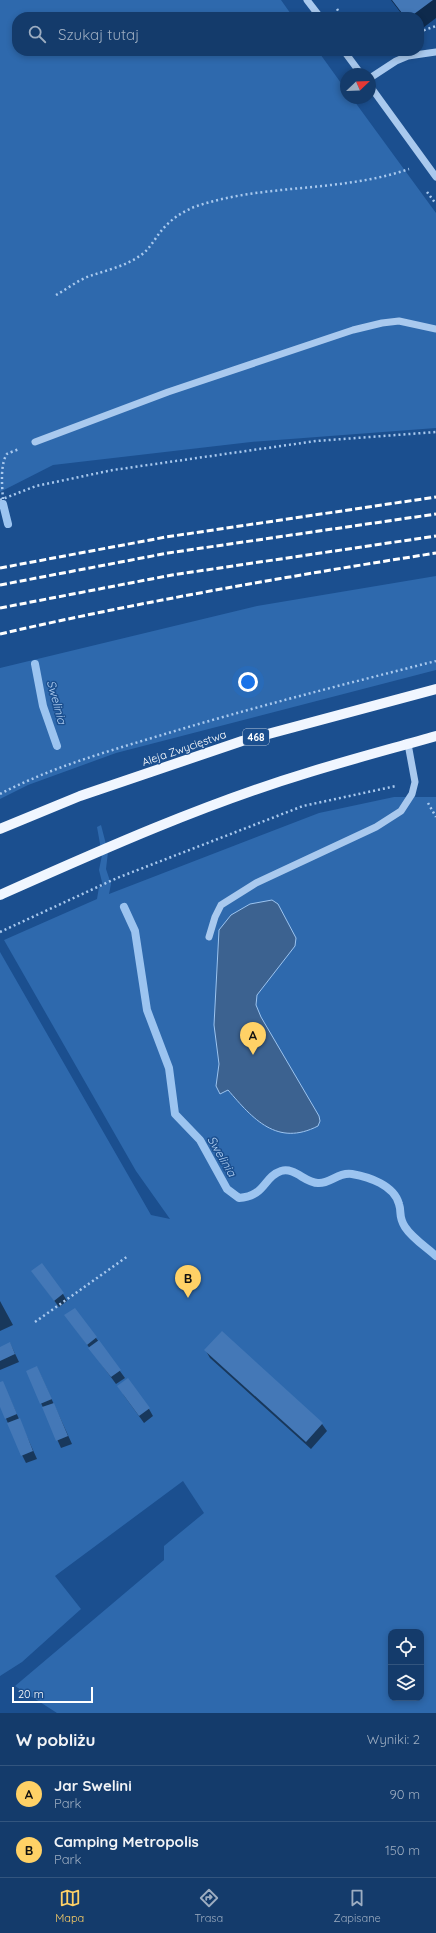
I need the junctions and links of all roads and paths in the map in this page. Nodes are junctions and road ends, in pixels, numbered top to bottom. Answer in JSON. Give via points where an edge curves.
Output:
{"nodes":[{"id":1,"x":307,"y":0,"type":"edge"},
{"id":2,"x":316,"y":12,"type":"edge"},
{"id":3,"x":436,"y":26,"type":"edge"},
{"id":4,"x":424,"y":30,"type":"edge"},
{"id":5,"x":436,"y":52,"type":"edge"},
{"id":6,"x":424,"y":54,"type":"edge"},
{"id":7,"x":348,"y":56,"type":"edge"},
{"id":8,"x":408,"y":56,"type":"edge"},
{"id":9,"x":357,"y":68,"type":"edge"},
{"id":10,"x":376,"y":74,"type":"edge"},
{"id":11,"x":376,"y":94,"type":"edge"},
{"id":12,"x":426,"y":163,"type":"junction"},
{"id":13,"x":436,"y":177,"type":"edge"},
{"id":14,"x":56,"y":295,"type":"dead end"},
{"id":15,"x":436,"y":329,"type":"edge"},
{"id":16,"x":436,"y":432,"type":"edge"},
{"id":17,"x":35,"y":442,"type":"joint"},
{"id":18,"x":1,"y":500,"type":"edge"},
{"id":19,"x":436,"y":661,"type":"edge"},
{"id":20,"x":436,"y":689,"type":"edge"},
{"id":21,"x":436,"y":736,"type":"edge"},
{"id":22,"x":408,"y":744,"type":"junction"},
{"id":23,"x":415,"y":782,"type":"junction"},
{"id":24,"x":0,"y":794,"type":"edge"},
{"id":25,"x":0,"y":829,"type":"edge"},
{"id":26,"x":0,"y":895,"type":"edge"},
{"id":27,"x":0,"y":932,"type":"edge"},
{"id":28,"x":209,"y":937,"type":"dead end"},
{"id":29,"x":128,"y":1256,"type":"dead end"},
{"id":30,"x":35,"y":1322,"type":"dead end"}],
"edges":[{"from":1,"to":2,"type":"street"},
{"from":3,"to":4,"type":"path"},
{"from":5,"to":6,"type":"street"},
{"from":7,"to":9,"type":"street"},
{"from":8,"to":10,"type":"street"},
{"from":11,"to":12,"type":"street"},
{"from":12,"to":13,"type":"street"},
{"from":12,"to":14,"type":"path","via":[[393,175],[322,187],[250,194],[192,208],[176,217],[142,254],[131,262],[88,277]]},
{"from":15,"to":17,"type":"street","via":[[398,321],[353,330],[168,392]]},
{"from":16,"to":18,"type":"path","via":[[316,442],[113,470],[36,486]]},
{"from":17,"to":18,"type":"path","via":[[7,454],[1,463]]},
{"from":19,"to":24,"type":"path","via":[[237,713],[100,754],[27,779]]},
{"from":20,"to":25,"type":"main road","name":"Aleja Zwycięstwa","number":"468","via":[[242,740],[80,796]]},
{"from":21,"to":22,"type":"main road"},
{"from":22,"to":23,"type":"street"},
{"from":22,"to":26,"type":"main road","via":[[310,772],[175,820]]},
{"from":23,"to":27,"type":"path","via":[[303,806],[117,878]]},
{"from":23,"to":28,"type":"street","via":[[412,794],[401,811],[376,827],[256,883],[221,906],[214,917]]},
{"from":29,"to":30,"type":"path"}]}
